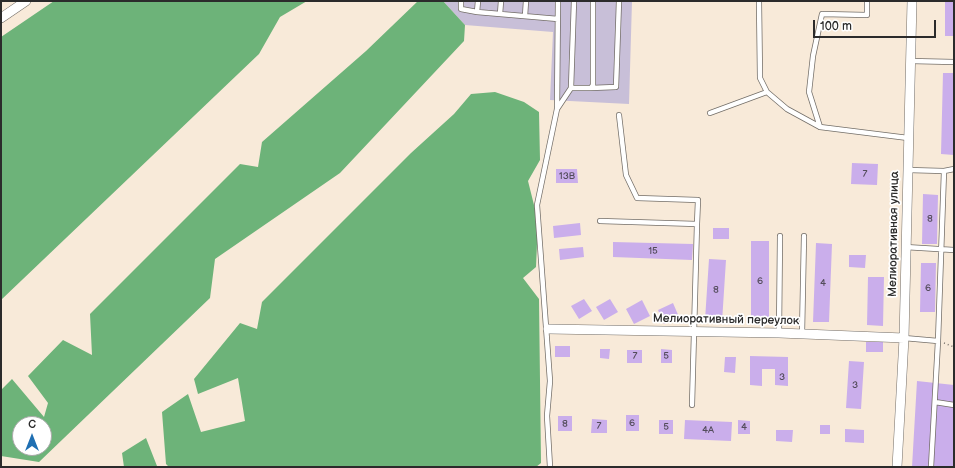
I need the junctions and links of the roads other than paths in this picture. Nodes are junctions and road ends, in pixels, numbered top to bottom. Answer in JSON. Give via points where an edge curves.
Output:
{"nodes":[{"id":1,"x":26,"y":1,"type":"edge"},
{"id":2,"x":461,"y":1,"type":"edge"},
{"id":3,"x":478,"y":1,"type":"edge"},
{"id":4,"x":501,"y":1,"type":"edge"},
{"id":5,"x":526,"y":1,"type":"edge"},
{"id":6,"x":558,"y":1,"type":"edge"},
{"id":7,"x":574,"y":1,"type":"edge"},
{"id":8,"x":593,"y":1,"type":"edge"},
{"id":9,"x":619,"y":1,"type":"edge"},
{"id":10,"x":759,"y":1,"type":"edge"},
{"id":11,"x":867,"y":1,"type":"edge"},
{"id":12,"x":912,"y":1,"type":"edge"},
{"id":13,"x":477,"y":12,"type":"junction"},
{"id":14,"x":500,"y":14,"type":"junction"},
{"id":15,"x":525,"y":16,"type":"junction"},
{"id":16,"x":1,"y":18,"type":"edge"},
{"id":17,"x":558,"y":19,"type":"junction"},
{"id":18,"x":909,"y":61,"type":"junction"},
{"id":19,"x":954,"y":62,"type":"edge"},
{"id":20,"x":571,"y":88,"type":"junction"},
{"id":21,"x":591,"y":88,"type":"junction"},
{"id":22,"x":767,"y":92,"type":"junction"},
{"id":23,"x":557,"y":110,"type":"junction"},
{"id":24,"x":710,"y":113,"type":"dead end"},
{"id":25,"x":619,"y":115,"type":"dead end"},
{"id":26,"x":820,"y":127,"type":"junction"},
{"id":27,"x":908,"y":138,"type":"junction"},
{"id":28,"x":954,"y":168,"type":"edge"},
{"id":29,"x":907,"y":170,"type":"junction"},
{"id":30,"x":944,"y":171,"type":"junction"},
{"id":31,"x":600,"y":222,"type":"dead end"},
{"id":32,"x":697,"y":224,"type":"junction"},
{"id":33,"x":780,"y":236,"type":"dead end"},
{"id":34,"x":804,"y":236,"type":"dead end"},
{"id":35,"x":906,"y":247,"type":"junction"},
{"id":36,"x":942,"y":249,"type":"junction"},
{"id":37,"x":954,"y":250,"type":"edge"},
{"id":38,"x":548,"y":329,"type":"junction"},
{"id":39,"x":693,"y":331,"type":"junction"},
{"id":40,"x":779,"y":333,"type":"junction"},
{"id":41,"x":802,"y":334,"type":"junction"},
{"id":42,"x":904,"y":338,"type":"junction"},
{"id":43,"x":938,"y":341,"type":"junction"},
{"id":44,"x":935,"y":402,"type":"junction"},
{"id":45,"x":692,"y":405,"type":"dead end"},
{"id":46,"x":954,"y":405,"type":"edge"},
{"id":47,"x":550,"y":467,"type":"edge"},
{"id":48,"x":897,"y":467,"type":"edge"},
{"id":49,"x":931,"y":467,"type":"edge"}],
"edges":[{"from":1,"to":16,"type":"street"},
{"from":2,"to":13,"type":"lane","via":[[461,9]]},
{"from":3,"to":13,"type":"lane"},
{"from":4,"to":14,"type":"lane"},
{"from":5,"to":15,"type":"lane"},
{"from":6,"to":17,"type":"lane"},
{"from":7,"to":20,"type":"lane"},
{"from":8,"to":21,"type":"lane"},
{"from":9,"to":21,"type":"lane","via":[[616,87]]},
{"from":10,"to":22,"type":"lane","via":[[760,78]]},
{"from":11,"to":26,"type":"lane","via":[[867,15],[822,14],[809,92]]},
{"from":12,"to":18,"type":"street","name":"Мелиоративная улица"},
{"from":13,"to":14,"type":"lane"},
{"from":14,"to":15,"type":"lane"},
{"from":15,"to":17,"type":"lane"},
{"from":17,"to":23,"type":"lane"},
{"from":18,"to":19,"type":"lane"},
{"from":18,"to":27,"type":"street","name":"Мелиоративная улица"},
{"from":20,"to":21,"type":"lane"},
{"from":20,"to":23,"type":"lane"},
{"from":22,"to":24,"type":"lane"},
{"from":22,"to":26,"type":"lane","via":[[787,109]]},
{"from":23,"to":38,"type":"lane","via":[[537,205]]},
{"from":25,"to":32,"type":"lane","via":[[626,175],[637,198],[698,200]]},
{"from":26,"to":27,"type":"lane"},
{"from":27,"to":29,"type":"street","name":"Мелиоративная улица"},
{"from":28,"to":30,"type":"lane"},
{"from":29,"to":30,"type":"lane"},
{"from":29,"to":35,"type":"street","name":"Мелиоративная улица"},
{"from":30,"to":36,"type":"lane"},
{"from":31,"to":32,"type":"lane"},
{"from":32,"to":39,"type":"lane"},
{"from":33,"to":40,"type":"lane"},
{"from":34,"to":41,"type":"lane"},
{"from":35,"to":36,"type":"lane"},
{"from":35,"to":42,"type":"street","name":"Мелиоративная улица"},
{"from":36,"to":37,"type":"lane"},
{"from":36,"to":43,"type":"lane"},
{"from":38,"to":39,"type":"street","name":"Мелиоративный переулок"},
{"from":38,"to":47,"type":"lane","via":[[550,381],[547,416]]},
{"from":39,"to":40,"type":"street","name":"Мелиоративный переулок"},
{"from":39,"to":45,"type":"lane"},
{"from":40,"to":41,"type":"street","name":"Мелиоративный переулок"},
{"from":41,"to":42,"type":"street","name":"Мелиоративный переулок"},
{"from":42,"to":43,"type":"lane"},
{"from":42,"to":48,"type":"street","name":"Мелиоративная улица"},
{"from":43,"to":44,"type":"lane"},
{"from":44,"to":46,"type":"lane"},
{"from":44,"to":49,"type":"lane"}]}
